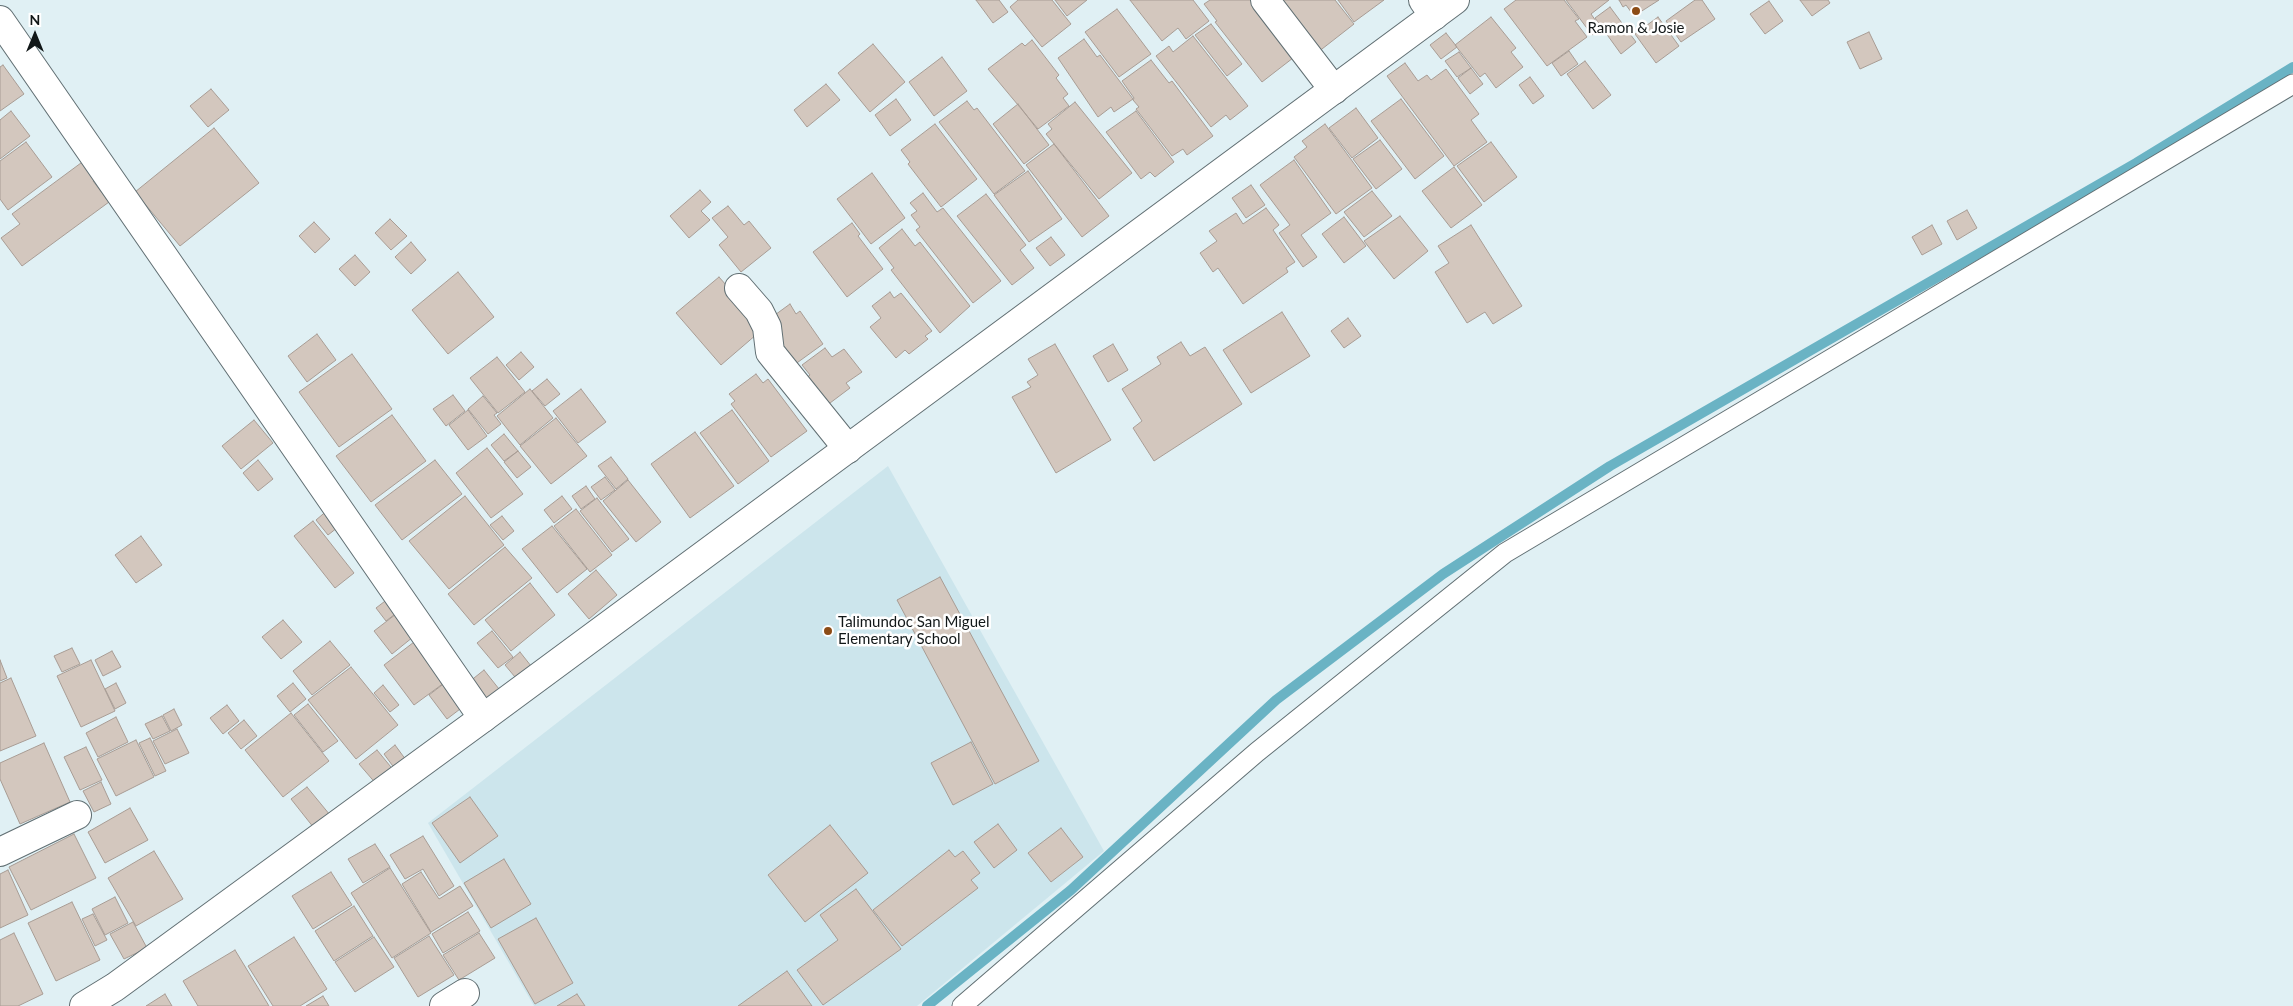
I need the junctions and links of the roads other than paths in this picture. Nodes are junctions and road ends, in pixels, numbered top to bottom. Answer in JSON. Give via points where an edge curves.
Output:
{"nodes":[{"id":1,"x":1265,"y":0,"type":"edge"},
{"id":2,"x":1438,"y":5,"type":"edge"},
{"id":3,"x":0,"y":20,"type":"edge"},
{"id":4,"x":2293,"y":84,"type":"edge"},
{"id":5,"x":1334,"y":90,"type":"junction"},
{"id":6,"x":739,"y":288,"type":"dead end"},
{"id":7,"x":848,"y":449,"type":"junction"},
{"id":8,"x":484,"y":718,"type":"junction"},
{"id":9,"x":77,"y":815,"type":"dead end"},
{"id":10,"x":0,"y":852,"type":"edge"},
{"id":11,"x":84,"y":1006,"type":"edge"},
{"id":12,"x":962,"y":1006,"type":"edge"}],
"edges":[{"from":1,"to":5,"type":"street"},
{"from":2,"to":5,"type":"street"},
{"from":3,"to":8,"type":"street"},
{"from":4,"to":12,"type":"lane","via":[[1505,554],[1257,752]]},
{"from":5,"to":7,"type":"street"},
{"from":6,"to":7,"type":"street","via":[[759,311],[767,327],[770,352]]},
{"from":7,"to":8,"type":"street"},
{"from":8,"to":11,"type":"street","via":[[115,987]]},
{"from":9,"to":10,"type":"street"}]}
